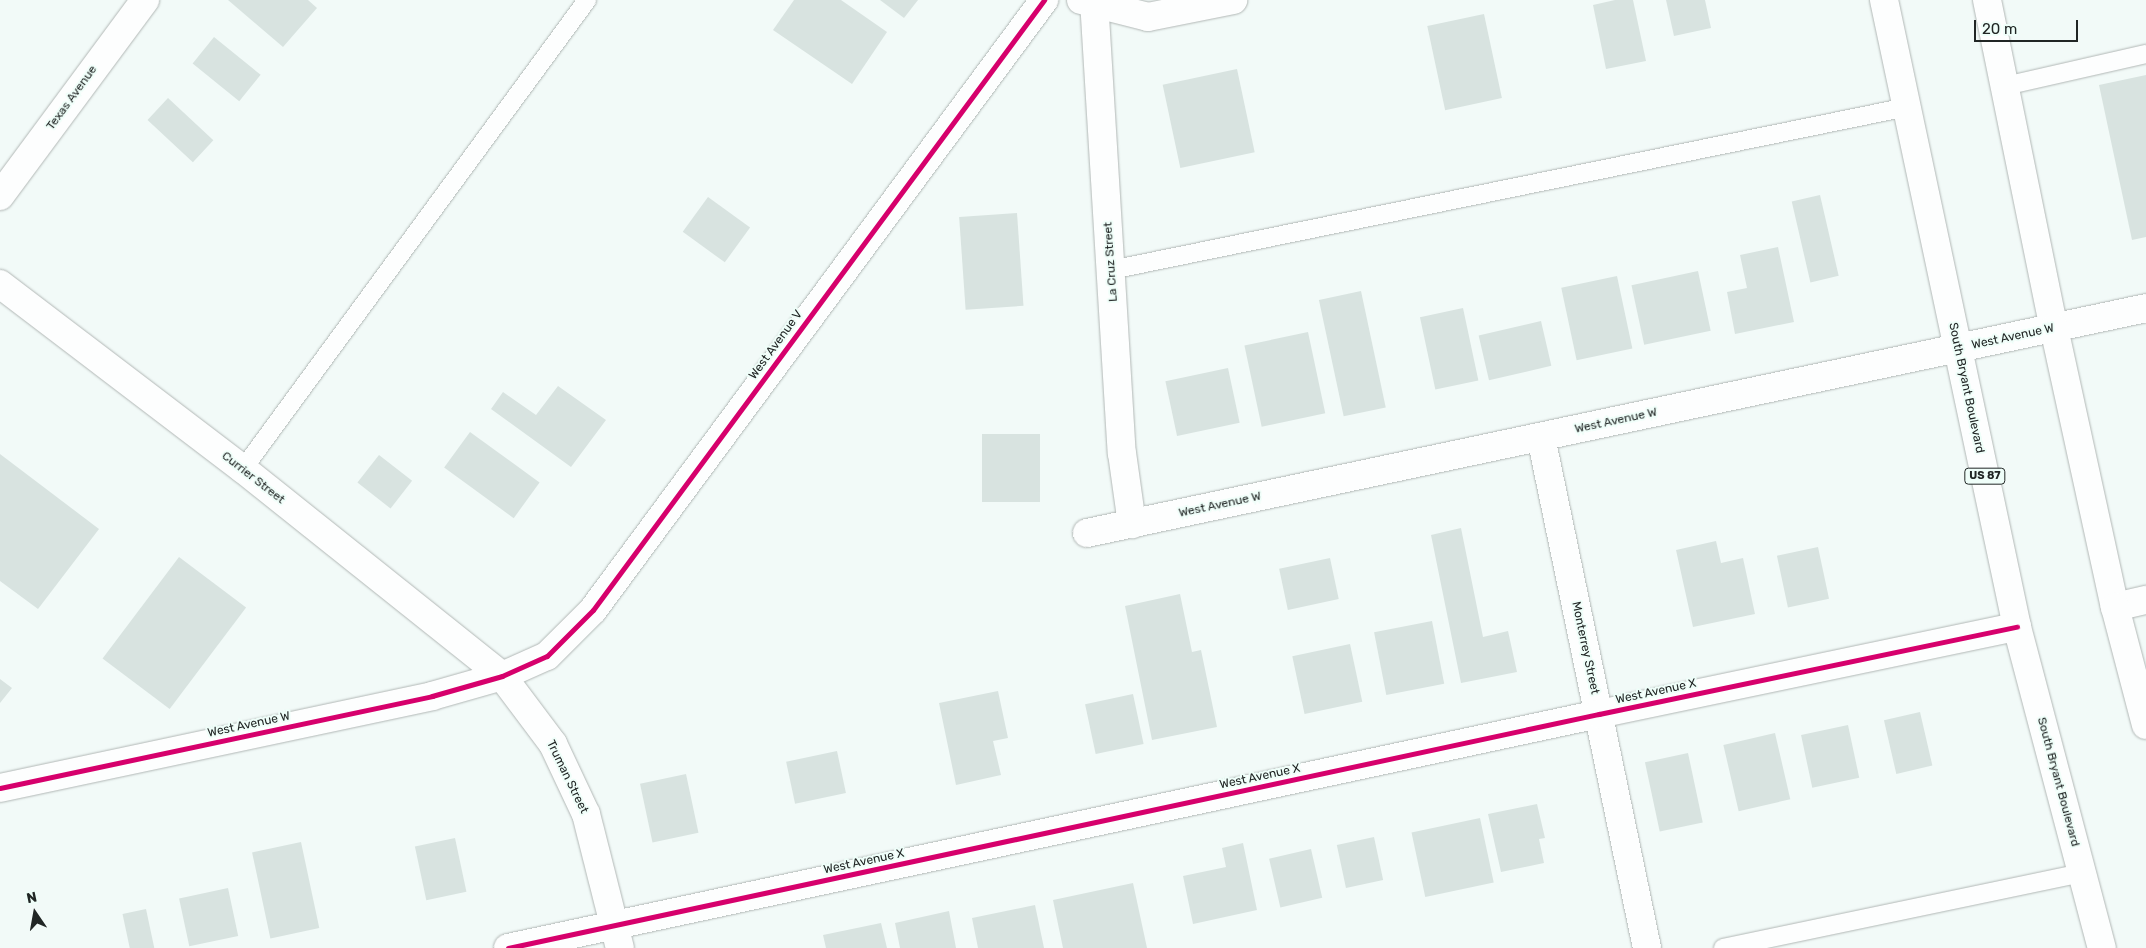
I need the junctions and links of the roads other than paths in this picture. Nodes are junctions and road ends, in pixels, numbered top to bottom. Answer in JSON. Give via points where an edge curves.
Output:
{"nodes":[{"id":1,"x":144,"y":0,"type":"edge"},
{"id":2,"x":587,"y":0,"type":"edge"},
{"id":3,"x":1044,"y":0,"type":"edge"},
{"id":4,"x":1233,"y":0,"type":"edge"},
{"id":5,"x":1884,"y":0,"type":"edge"},
{"id":6,"x":1987,"y":0,"type":"edge"},
{"id":7,"x":1090,"y":1,"type":"edge"},
{"id":8,"x":2146,"y":54,"type":"edge"},
{"id":9,"x":2005,"y":86,"type":"junction"},
{"id":10,"x":1907,"y":107,"type":"junction"},
{"id":11,"x":0,"y":196,"type":"edge"},
{"id":12,"x":1111,"y":270,"type":"junction"},
{"id":13,"x":0,"y":284,"type":"edge"},
{"id":14,"x":2146,"y":308,"type":"edge"},
{"id":15,"x":2054,"y":328,"type":"junction"},
{"id":16,"x":1958,"y":348,"type":"junction"},
{"id":17,"x":1541,"y":437,"type":"junction"},
{"id":18,"x":243,"y":469,"type":"junction"},
{"id":19,"x":1132,"y":524,"type":"junction"},
{"id":20,"x":1087,"y":533,"type":"dead end"},
{"id":21,"x":2146,"y":600,"type":"edge"},
{"id":22,"x":2115,"y":606,"type":"junction"},
{"id":23,"x":2017,"y":627,"type":"junction"},
{"id":24,"x":502,"y":676,"type":"junction"},
{"id":25,"x":1599,"y":714,"type":"junction"},
{"id":26,"x":2146,"y":725,"type":"edge"},
{"id":27,"x":0,"y":788,"type":"edge"},
{"id":28,"x":2083,"y":874,"type":"junction"},
{"id":29,"x":618,"y":937,"type":"edge"},
{"id":30,"x":508,"y":948,"type":"edge"},
{"id":31,"x":1647,"y":948,"type":"edge"},
{"id":32,"x":1723,"y":948,"type":"edge"},
{"id":33,"x":2102,"y":948,"type":"edge"}],
"edges":[{"from":1,"to":11,"type":"street","name":"Texas Avenue"},
{"from":2,"to":18,"type":"lane"},
{"from":3,"to":24,"type":"street","name":"West Avenue V","via":[[593,610],[547,656]]},
{"from":4,"to":7,"type":"street","via":[[1148,17]]},
{"from":5,"to":10,"type":"street","name":"South Bryant Boulevard","number":"US 87"},
{"from":6,"to":9,"type":"street"},
{"from":7,"to":12,"type":"street","name":"La Cruz Street"},
{"from":8,"to":9,"type":"lane"},
{"from":9,"to":15,"type":"street"},
{"from":10,"to":12,"type":"lane"},
{"from":10,"to":16,"type":"street","name":"South Bryant Boulevard","number":"US 87"},
{"from":12,"to":19,"type":"street","name":"La Cruz Street","via":[[1122,453]]},
{"from":13,"to":18,"type":"street","name":"Currier Street"},
{"from":14,"to":15,"type":"street","name":"West Avenue W"},
{"from":15,"to":16,"type":"street","name":"West Avenue W"},
{"from":15,"to":22,"type":"street"},
{"from":16,"to":17,"type":"street","name":"West Avenue W"},
{"from":16,"to":23,"type":"street","name":"South Bryant Boulevard","number":"US 87"},
{"from":17,"to":19,"type":"street","name":"West Avenue W"},
{"from":17,"to":25,"type":"street","name":"Monterrey Street"},
{"from":18,"to":24,"type":"street","name":"Currier Street"},
{"from":19,"to":20,"type":"street","name":"West Avenue W"},
{"from":21,"to":22,"type":"street"},
{"from":22,"to":26,"type":"street"},
{"from":23,"to":25,"type":"street","name":"West Avenue X"},
{"from":23,"to":28,"type":"street","name":"South Bryant Boulevard","number":"US 87"},
{"from":24,"to":27,"type":"street","name":"West Avenue W","via":[[432,696]]},
{"from":24,"to":29,"type":"street","name":"Truman Street","via":[[553,744],[586,814]]},
{"from":25,"to":29,"type":"street","name":"West Avenue X"},
{"from":25,"to":31,"type":"street","name":"Monterrey Street"},
{"from":28,"to":32,"type":"lane"},
{"from":28,"to":33,"type":"street","name":"South Bryant Boulevard","number":"US 87"},
{"from":29,"to":30,"type":"street","name":"West Avenue X"}]}
